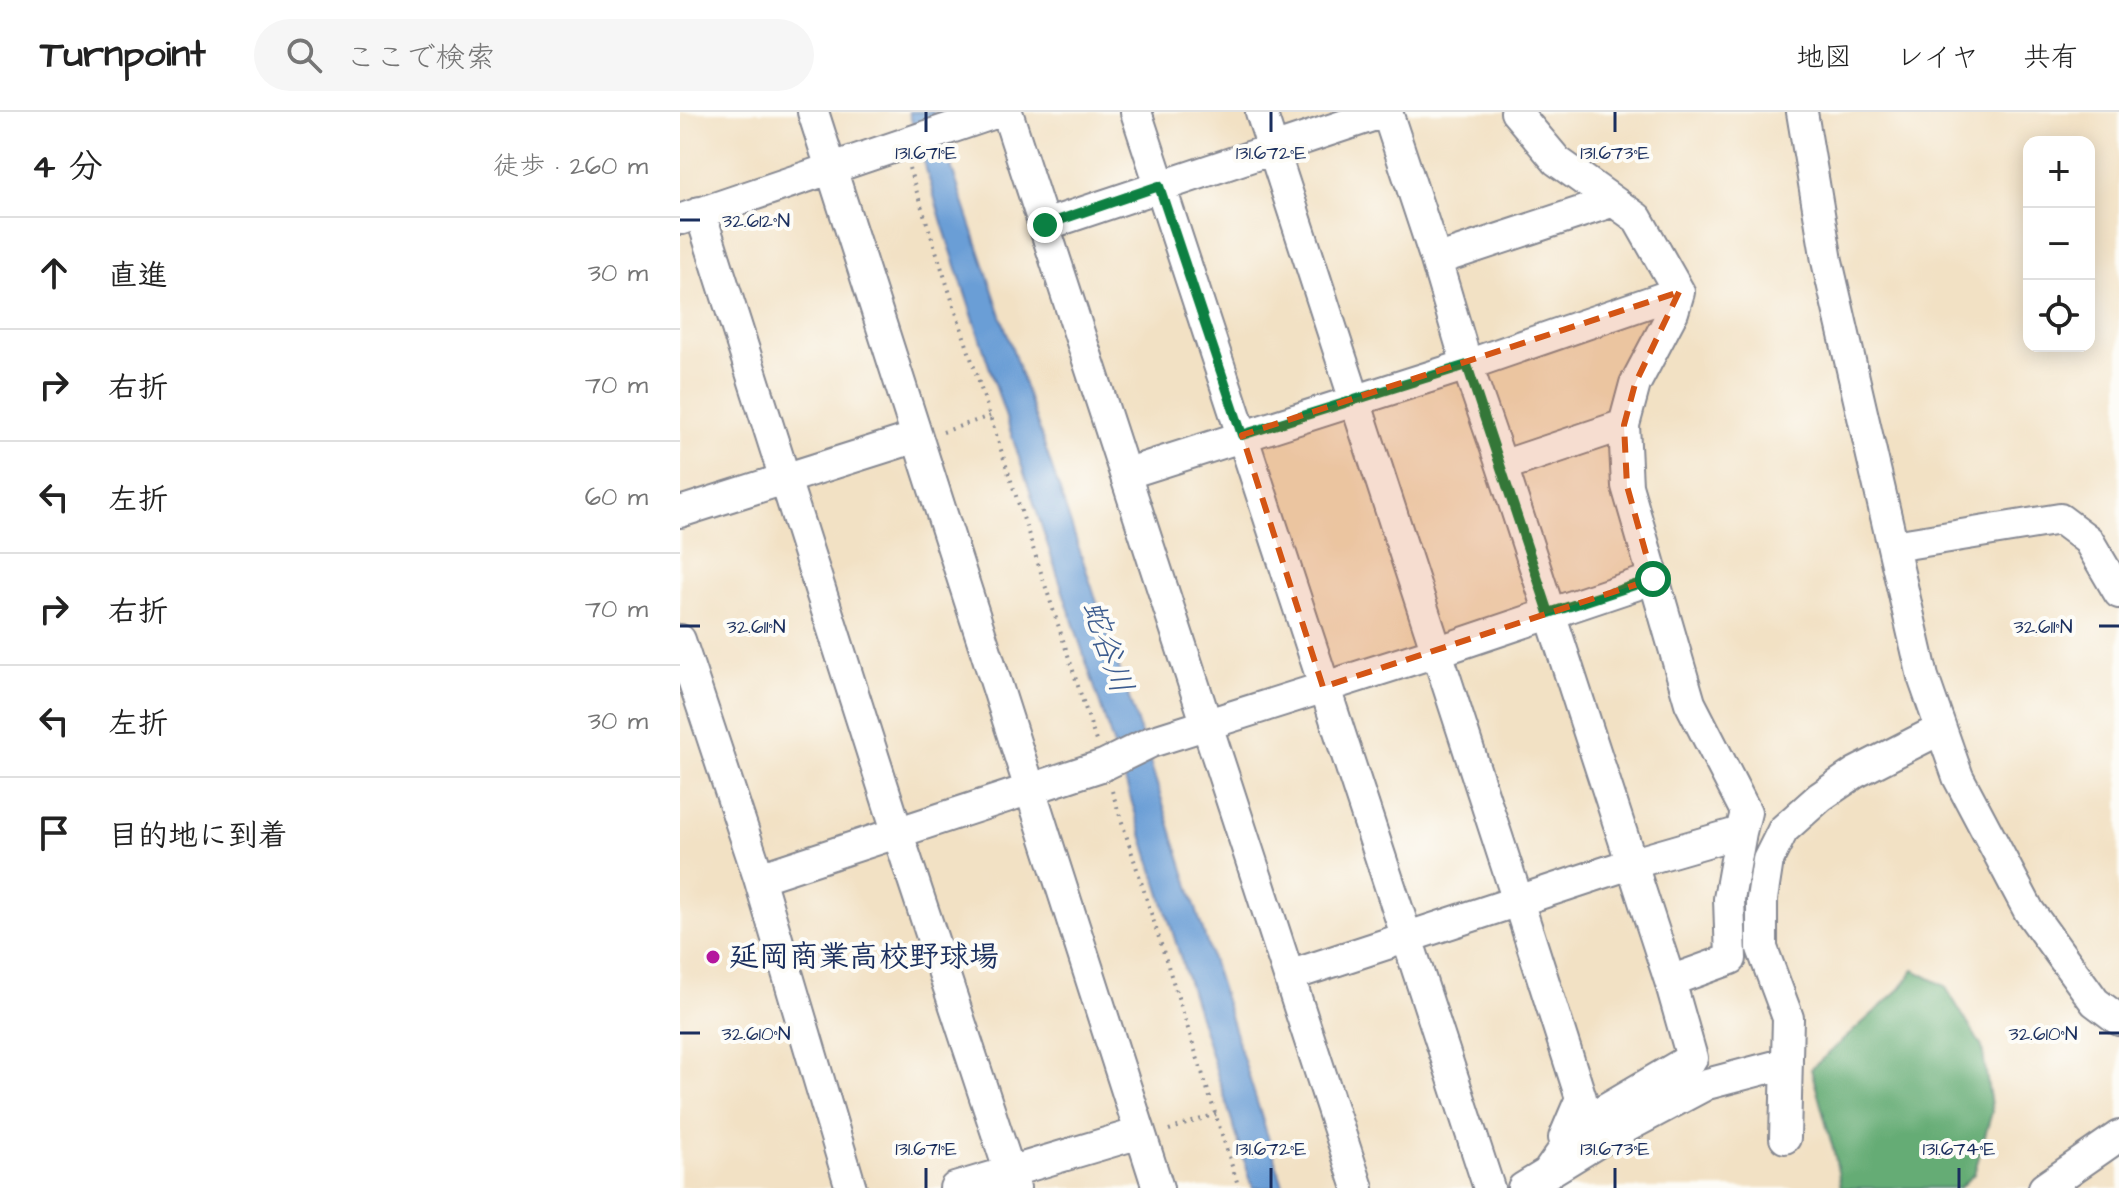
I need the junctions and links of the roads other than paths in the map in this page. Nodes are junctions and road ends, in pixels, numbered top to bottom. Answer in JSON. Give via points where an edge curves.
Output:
{"nodes":[{"id":1,"x":813,"y":112,"type":"edge"},
{"id":2,"x":998,"y":112,"type":"edge"},
{"id":3,"x":1007,"y":112,"type":"edge"},
{"id":4,"x":1136,"y":112,"type":"edge"},
{"id":5,"x":1261,"y":112,"type":"edge"},
{"id":6,"x":1385,"y":112,"type":"edge"},
{"id":7,"x":1516,"y":112,"type":"edge"},
{"id":8,"x":1802,"y":112,"type":"edge"},
{"id":9,"x":1272,"y":148,"type":"junction"},
{"id":10,"x":831,"y":168,"type":"junction"},
{"id":11,"x":1159,"y":186,"type":"junction"},
{"id":12,"x":1611,"y":202,"type":"junction"},
{"id":13,"x":687,"y":211,"type":"edge"},
{"id":14,"x":1045,"y":225,"type":"junction"},
{"id":15,"x":1436,"y":260,"type":"junction"},
{"id":16,"x":1679,"y":292,"type":"junction"},
{"id":17,"x":1467,"y":365,"type":"junction"},
{"id":18,"x":1354,"y":400,"type":"junction"},
{"id":19,"x":1624,"y":425,"type":"junction"},
{"id":20,"x":1242,"y":435,"type":"junction"},
{"id":21,"x":918,"y":439,"type":"junction"},
{"id":22,"x":1502,"y":466,"type":"junction"},
{"id":23,"x":1125,"y":474,"type":"junction"},
{"id":24,"x":786,"y":480,"type":"junction"},
{"id":25,"x":680,"y":512,"type":"edge"},
{"id":26,"x":1894,"y":546,"type":"junction"},
{"id":27,"x":1653,"y":579,"type":"junction"},
{"id":28,"x":2119,"y":593,"type":"edge"},
{"id":29,"x":1549,"y":613,"type":"junction"},
{"id":30,"x":680,"y":640,"type":"edge"},
{"id":31,"x":1436,"y":652,"type":"junction"},
{"id":32,"x":1323,"y":687,"type":"junction"},
{"id":33,"x":1207,"y":725,"type":"junction"},
{"id":34,"x":1941,"y":729,"type":"junction"},
{"id":35,"x":1032,"y":788,"type":"junction"},
{"id":36,"x":1741,"y":832,"type":"junction"},
{"id":37,"x":898,"y":834,"type":"junction"},
{"id":38,"x":1630,"y":864,"type":"junction"},
{"id":39,"x":759,"y":878,"type":"junction"},
{"id":40,"x":1518,"y":901,"type":"junction"},
{"id":41,"x":1407,"y":937,"type":"junction"},
{"id":42,"x":1289,"y":976,"type":"junction"},
{"id":43,"x":1670,"y":981,"type":"junction"},
{"id":44,"x":2119,"y":1020,"type":"edge"},
{"id":45,"x":1787,"y":1063,"type":"junction"},
{"id":46,"x":1141,"y":1136,"type":"junction"},
{"id":47,"x":2119,"y":1136,"type":"edge"},
{"id":48,"x":1785,"y":1138,"type":"dead end"},
{"id":49,"x":1554,"y":1178,"type":"edge"},
{"id":50,"x":1013,"y":1180,"type":"edge"},
{"id":51,"x":851,"y":1188,"type":"edge"},
{"id":52,"x":955,"y":1188,"type":"edge"},
{"id":53,"x":1158,"y":1188,"type":"edge"},
{"id":54,"x":1358,"y":1188,"type":"edge"},
{"id":55,"x":1489,"y":1188,"type":"edge"},
{"id":56,"x":1523,"y":1188,"type":"edge"},
{"id":57,"x":2044,"y":1188,"type":"edge"}],
"edges":[{"from":1,"to":10,"type":"street"},
{"from":2,"to":10,"type":"street"},
{"from":3,"to":14,"type":"street"},
{"from":4,"to":11,"type":"street"},
{"from":5,"to":9,"type":"street"},
{"from":6,"to":9,"type":"street"},
{"from":6,"to":15,"type":"street"},
{"from":7,"to":12,"type":"street","via":[[1557,161]]},
{"from":8,"to":26,"type":"street","via":[[1827,261]]},
{"from":9,"to":11,"type":"street"},
{"from":9,"to":18,"type":"street"},
{"from":10,"to":13,"type":"street"},
{"from":10,"to":21,"type":"street"},
{"from":11,"to":14,"type":"street"},
{"from":11,"to":20,"type":"street"},
{"from":12,"to":15,"type":"street"},
{"from":12,"to":16,"type":"street","via":[[1637,218]]},
{"from":13,"to":24,"type":"street"},
{"from":14,"to":23,"type":"street"},
{"from":15,"to":17,"type":"street"},
{"from":16,"to":17,"type":"street"},
{"from":16,"to":19,"type":"street","via":[[1635,384]]},
{"from":17,"to":18,"type":"street"},
{"from":17,"to":22,"type":"street"},
{"from":18,"to":20,"type":"street"},
{"from":18,"to":31,"type":"street"},
{"from":19,"to":22,"type":"street"},
{"from":19,"to":27,"type":"street","via":[[1627,486]]},
{"from":20,"to":23,"type":"street"},
{"from":20,"to":32,"type":"street"},
{"from":21,"to":24,"type":"street"},
{"from":21,"to":35,"type":"street"},
{"from":22,"to":29,"type":"street"},
{"from":23,"to":33,"type":"street"},
{"from":24,"to":25,"type":"street"},
{"from":24,"to":37,"type":"street"},
{"from":26,"to":28,"type":"street","via":[[2060,519],[2088,540]]},
{"from":26,"to":34,"type":"street","via":[[1923,677]]},
{"from":27,"to":29,"type":"street"},
{"from":27,"to":36,"type":"street","via":[[1690,703],[1746,812]]},
{"from":29,"to":31,"type":"street"},
{"from":29,"to":38,"type":"street"},
{"from":30,"to":39,"type":"street"},
{"from":31,"to":32,"type":"street"},
{"from":31,"to":40,"type":"street"},
{"from":32,"to":33,"type":"street"},
{"from":32,"to":41,"type":"street"},
{"from":33,"to":35,"type":"street"},
{"from":33,"to":42,"type":"street"},
{"from":34,"to":44,"type":"street","via":[[1958,777],[2029,911],[2095,1002]]},
{"from":34,"to":45,"type":"street","via":[[1820,797],[1783,830],[1768,860],[1762,948],[1788,1018]]},
{"from":35,"to":37,"type":"street"},
{"from":35,"to":46,"type":"street"},
{"from":36,"to":38,"type":"street"},
{"from":36,"to":43,"type":"street","via":[[1729,899],[1731,959]]},
{"from":37,"to":39,"type":"street"},
{"from":37,"to":50,"type":"street"},
{"from":38,"to":40,"type":"street"},
{"from":38,"to":43,"type":"street"},
{"from":39,"to":51,"type":"street"},
{"from":40,"to":41,"type":"street"},
{"from":40,"to":49,"type":"street","via":[[1581,1098]]},
{"from":41,"to":42,"type":"street"},
{"from":41,"to":55,"type":"street"},
{"from":42,"to":54,"type":"street"},
{"from":43,"to":49,"type":"street","via":[[1692,1058],[1583,1122]]},
{"from":45,"to":48,"type":"street"},
{"from":45,"to":49,"type":"street","via":[[1707,1084]]},
{"from":46,"to":50,"type":"street"},
{"from":46,"to":53,"type":"street"},
{"from":47,"to":57,"type":"street"},
{"from":49,"to":56,"type":"street"},
{"from":50,"to":52,"type":"street"}]}
